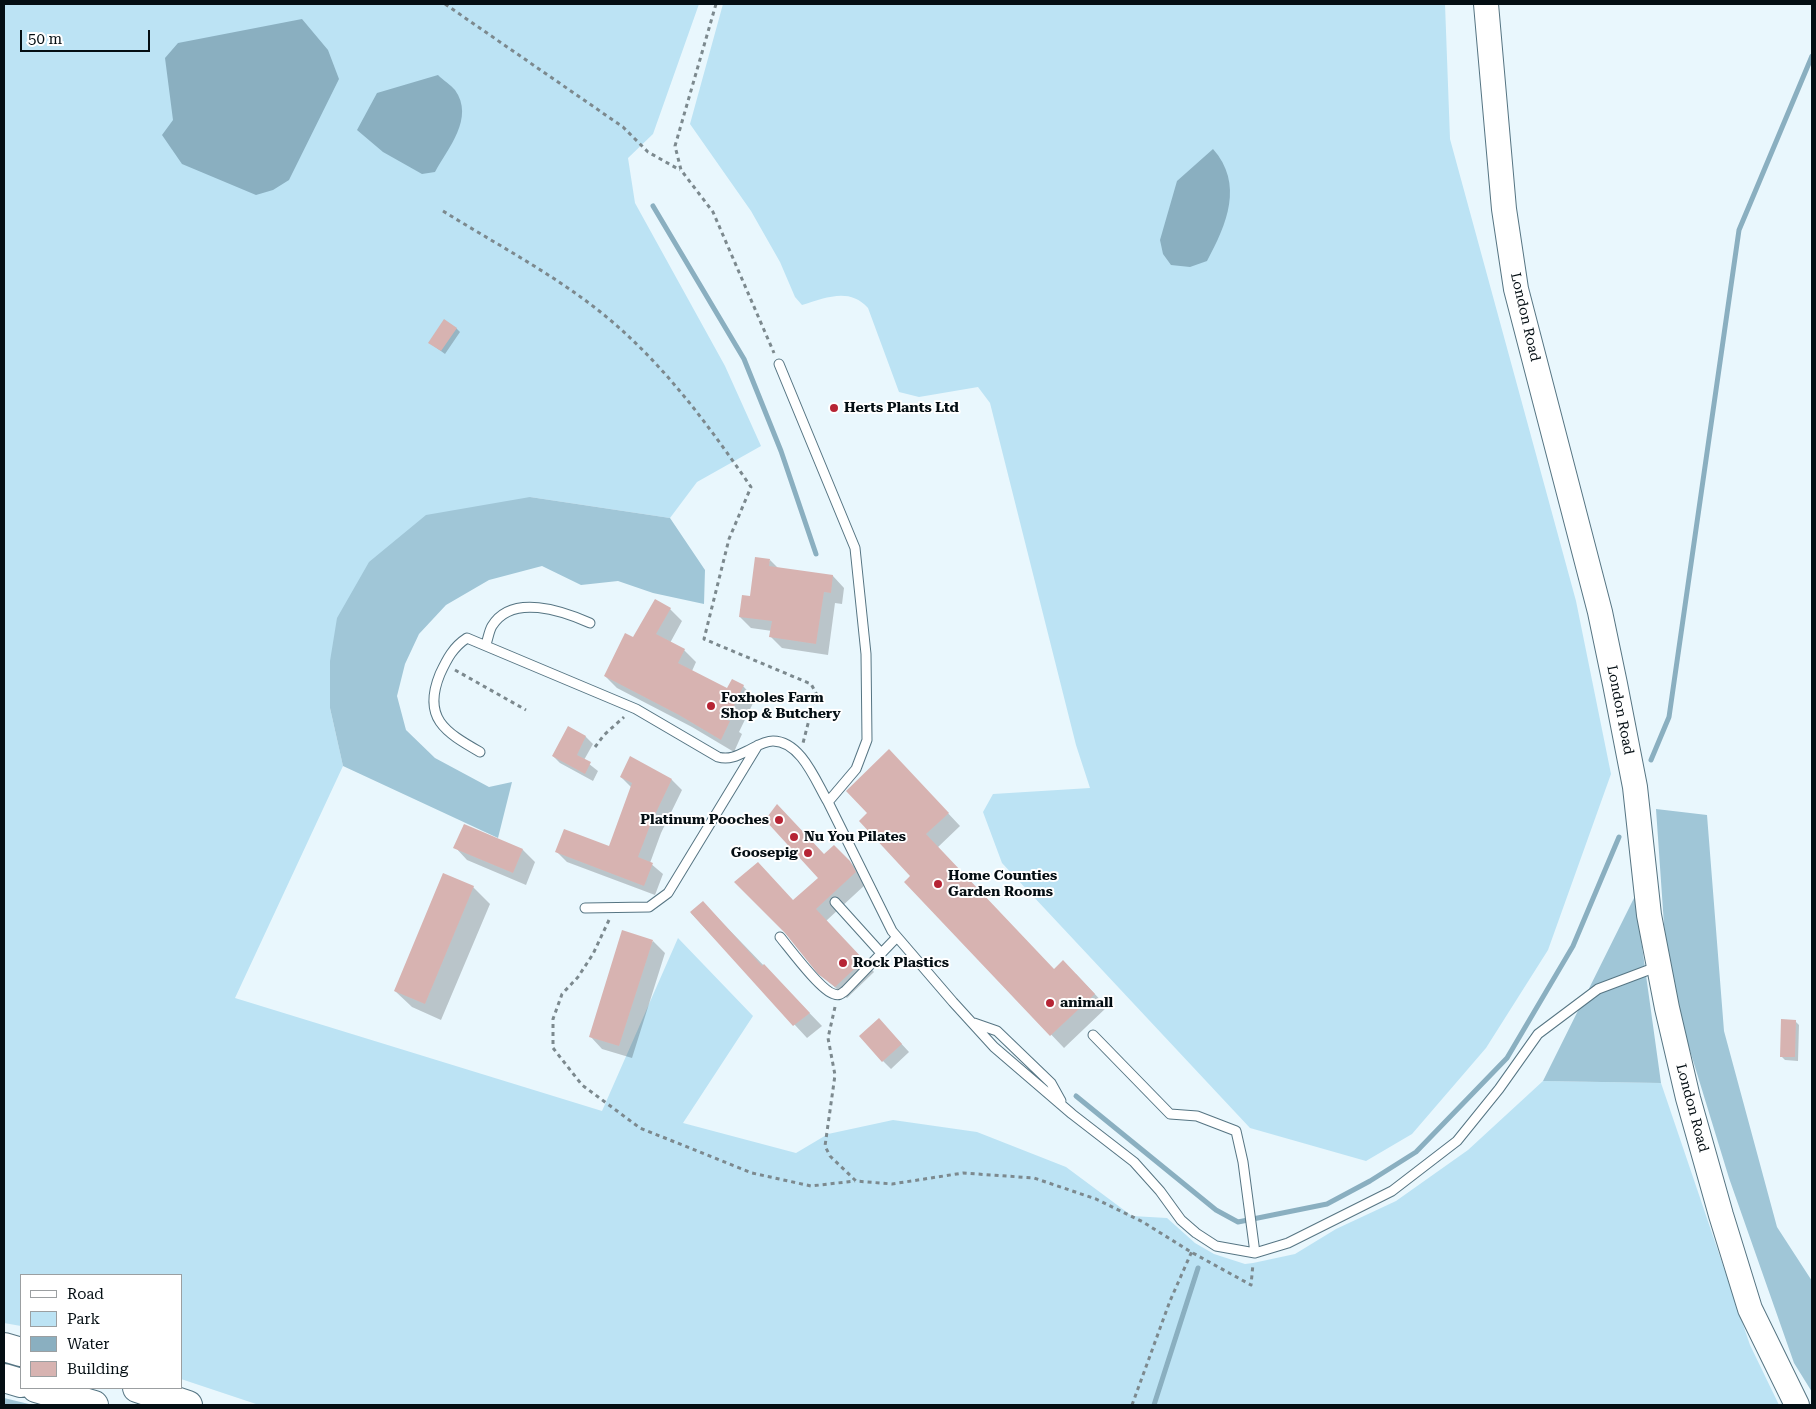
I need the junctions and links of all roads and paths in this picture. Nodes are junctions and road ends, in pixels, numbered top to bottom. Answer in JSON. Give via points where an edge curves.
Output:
{"nodes":[{"id":1,"x":446,"y":4,"type":"edge"},
{"id":2,"x":716,"y":4,"type":"edge"},
{"id":3,"x":1486,"y":4,"type":"edge"},
{"id":4,"x":681,"y":170,"type":"junction"},
{"id":5,"x":443,"y":211,"type":"dead end"},
{"id":6,"x":779,"y":364,"type":"joint"},
{"id":7,"x":590,"y":623,"type":"dead end"},
{"id":8,"x":486,"y":644,"type":"junction"},
{"id":9,"x":444,"y":664,"type":"junction"},
{"id":10,"x":636,"y":709,"type":"junction"},
{"id":11,"x":526,"y":710,"type":"dead end"},
{"id":12,"x":759,"y":745,"type":"junction"},
{"id":13,"x":596,"y":747,"type":"dead end"},
{"id":14,"x":480,"y":752,"type":"dead end"},
{"id":15,"x":800,"y":756,"type":"junction"},
{"id":16,"x":828,"y":802,"type":"junction"},
{"id":17,"x":835,"y":902,"type":"dead end"},
{"id":18,"x":585,"y":908,"type":"dead end"},
{"id":19,"x":615,"y":908,"type":"junction"},
{"id":20,"x":897,"y":936,"type":"junction"},
{"id":21,"x":780,"y":937,"type":"dead end"},
{"id":22,"x":882,"y":953,"type":"junction"},
{"id":23,"x":1659,"y":966,"type":"junction"},
{"id":24,"x":838,"y":995,"type":"junction"},
{"id":25,"x":972,"y":1023,"type":"junction"},
{"id":26,"x":1093,"y":1035,"type":"dead end"},
{"id":27,"x":1064,"y":1107,"type":"junction"},
{"id":28,"x":856,"y":1181,"type":"junction"},
{"id":29,"x":1196,"y":1233,"type":"junction"},
{"id":30,"x":1191,"y":1252,"type":"junction"},
{"id":31,"x":1255,"y":1253,"type":"junction"},
{"id":32,"x":4,"y":1347,"type":"edge"},
{"id":33,"x":20,"y":1352,"type":"edge"},
{"id":34,"x":4,"y":1378,"type":"edge"},
{"id":35,"x":20,"y":1384,"type":"edge"},
{"id":36,"x":39,"y":1389,"type":"edge"},
{"id":37,"x":140,"y":1389,"type":"edge"},
{"id":38,"x":94,"y":1405,"type":"edge"},
{"id":39,"x":188,"y":1405,"type":"edge"},
{"id":40,"x":1132,"y":1405,"type":"edge"},
{"id":41,"x":1797,"y":1405,"type":"edge"}],
"edges":[{"from":1,"to":4,"type":"path","via":[[623,127],[648,152]]},
{"from":2,"to":4,"type":"path","via":[[675,146]]},
{"from":3,"to":23,"type":"main road","name":"London Road","via":[[1503,200],[1516,288],[1600,612],[1634,787],[1649,915]]},
{"from":4,"to":6,"type":"path","via":[[713,212]]},
{"from":5,"to":15,"type":"path","via":[[572,291],[609,320],[668,376],[707,423],[751,487],[729,539],[704,639],[811,684],[816,693]]},
{"from":6,"to":16,"type":"lane","via":[[855,548],[866,654],[867,740],[856,769]]},
{"from":7,"to":8,"type":"lane","via":[[547,608],[526,607],[507,612],[498,619],[491,627]]},
{"from":8,"to":9,"type":"lane","via":[[467,638],[458,644]]},
{"from":8,"to":10,"type":"lane"},
{"from":9,"to":11,"type":"path"},
{"from":9,"to":14,"type":"lane","via":[[432,700],[435,714],[459,740]]},
{"from":10,"to":12,"type":"lane","via":[[725,759]]},
{"from":10,"to":13,"type":"path","via":[[610,729]]},
{"from":12,"to":15,"type":"lane","via":[[773,741],[790,746]]},
{"from":12,"to":19,"type":"lane","via":[[668,893],[649,907]]},
{"from":15,"to":16,"type":"lane"},
{"from":16,"to":20,"type":"lane"},
{"from":17,"to":22,"type":"lane"},
{"from":18,"to":19,"type":"lane"},
{"from":19,"to":28,"type":"path","via":[[593,954],[562,994],[554,1020],[553,1048],[582,1085],[640,1128],[752,1173],[810,1186]]},
{"from":20,"to":22,"type":"lane"},
{"from":20,"to":25,"type":"lane"},
{"from":21,"to":24,"type":"lane","via":[[823,987]]},
{"from":22,"to":24,"type":"lane"},
{"from":23,"to":31,"type":"lane","via":[[1598,989],[1538,1034],[1457,1141],[1392,1191],[1288,1243]]},
{"from":23,"to":41,"type":"main road","name":"London Road","via":[[1688,1098],[1721,1216],[1750,1308]]},
{"from":24,"to":28,"type":"path","via":[[828,1038],[835,1075],[825,1146],[830,1156]]},
{"from":25,"to":27,"type":"lane","via":[[994,1047]]},
{"from":25,"to":27,"type":"lane","via":[[997,1031],[1051,1083]]},
{"from":26,"to":31,"type":"lane","via":[[1170,1114],[1197,1116],[1236,1131]]},
{"from":27,"to":29,"type":"lane","via":[[1134,1162],[1181,1220]]},
{"from":28,"to":30,"type":"path","via":[[892,1184],[963,1173],[1034,1178],[1096,1199],[1143,1222]]},
{"from":29,"to":30,"type":"path"},
{"from":29,"to":31,"type":"lane","via":[[1216,1246]]},
{"from":30,"to":31,"type":"path","via":[[1251,1284]]},
{"from":30,"to":40,"type":"path"},
{"from":32,"to":33,"type":"highway"},
{"from":34,"to":35,"type":"highway"},
{"from":36,"to":38,"type":"highway"},
{"from":37,"to":39,"type":"highway"}]}
